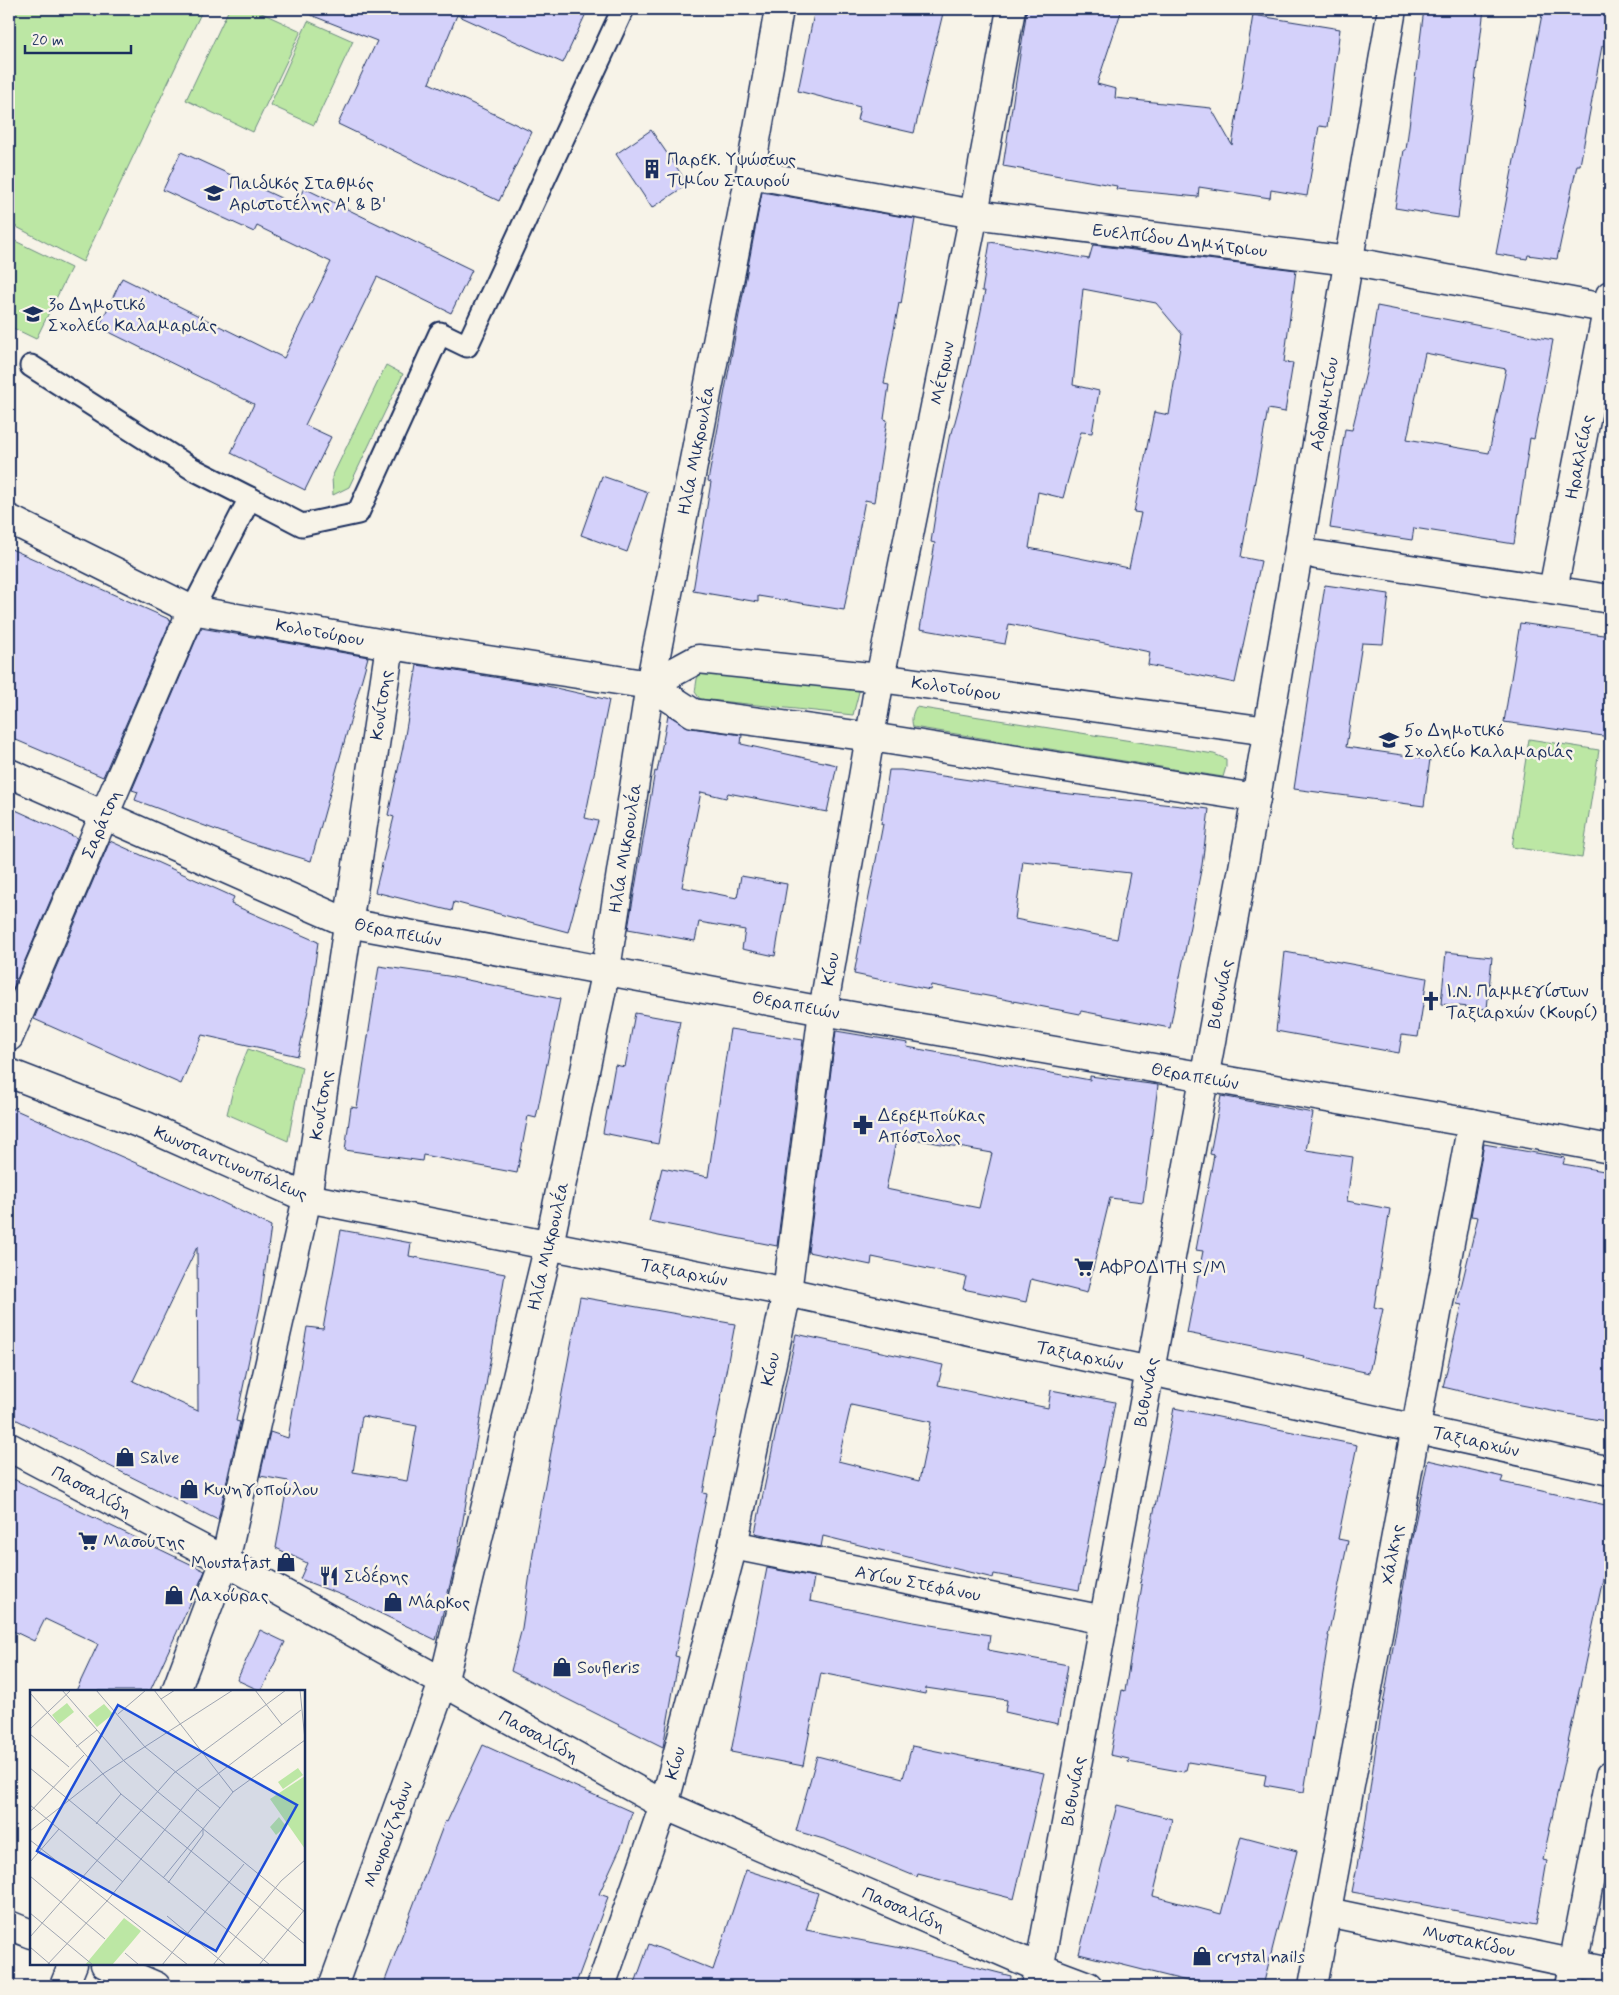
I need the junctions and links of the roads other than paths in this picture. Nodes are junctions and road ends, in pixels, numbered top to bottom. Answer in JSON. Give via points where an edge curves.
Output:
{"nodes":[{"id":1,"x":623,"y":9,"type":"edge"},
{"id":2,"x":779,"y":9,"type":"edge"},
{"id":3,"x":1010,"y":9,"type":"edge"},
{"id":4,"x":1392,"y":9,"type":"edge"},
{"id":5,"x":750,"y":174,"type":"junction"},
{"id":6,"x":974,"y":214,"type":"junction"},
{"id":7,"x":1348,"y":261,"type":"junction"},
{"id":8,"x":1609,"y":304,"type":"edge"},
{"id":9,"x":31,"y":366,"type":"dead end"},
{"id":10,"x":250,"y":498,"type":"junction"},
{"id":11,"x":9,"y":519,"type":"edge"},
{"id":12,"x":1317,"y":554,"type":"dead end"},
{"id":13,"x":1553,"y":590,"type":"junction"},
{"id":14,"x":1610,"y":599,"type":"edge"},
{"id":15,"x":192,"y":610,"type":"junction"},
{"id":16,"x":390,"y":645,"type":"junction"},
{"id":17,"x":880,"y":678,"type":"junction"},
{"id":18,"x":650,"y":685,"type":"junction"},
{"id":19,"x":1268,"y":731,"type":"junction"},
{"id":20,"x":871,"y":737,"type":"junction"},
{"id":21,"x":9,"y":773,"type":"edge"},
{"id":22,"x":1256,"y":798,"type":"junction"},
{"id":23,"x":105,"y":814,"type":"junction"},
{"id":24,"x":348,"y":923,"type":"junction"},
{"id":25,"x":606,"y":969,"type":"junction"},
{"id":26,"x":823,"y":1011,"type":"junction"},
{"id":27,"x":9,"y":1037,"type":"edge"},
{"id":28,"x":9,"y":1073,"type":"edge"},
{"id":29,"x":1204,"y":1078,"type":"junction"},
{"id":30,"x":1472,"y":1122,"type":"junction"},
{"id":31,"x":1610,"y":1148,"type":"edge"},
{"id":32,"x":307,"y":1198,"type":"junction"},
{"id":33,"x":549,"y":1245,"type":"junction"},
{"id":34,"x":787,"y":1292,"type":"junction"},
{"id":35,"x":1150,"y":1370,"type":"junction"},
{"id":36,"x":1415,"y":1428,"type":"junction"},
{"id":37,"x":9,"y":1447,"type":"edge"},
{"id":38,"x":1610,"y":1471,"type":"edge"},
{"id":39,"x":732,"y":1545,"type":"junction"},
{"id":40,"x":225,"y":1561,"type":"junction"},
{"id":41,"x":1104,"y":1620,"type":"junction"},
{"id":42,"x":443,"y":1683,"type":"junction"},
{"id":43,"x":176,"y":1690,"type":"edge"},
{"id":44,"x":1610,"y":1775,"type":"edge"},
{"id":45,"x":664,"y":1805,"type":"junction"},
{"id":46,"x":1327,"y":1912,"type":"junction"},
{"id":47,"x":9,"y":1925,"type":"edge"},
{"id":48,"x":30,"y":1934,"type":"edge"},
{"id":49,"x":73,"y":1965,"type":"edge"},
{"id":50,"x":107,"y":1965,"type":"edge"},
{"id":51,"x":1610,"y":1971,"type":"edge"},
{"id":52,"x":1571,"y":1974,"type":"edge"},
{"id":53,"x":1038,"y":1977,"type":"edge"},
{"id":54,"x":64,"y":1986,"type":"edge"},
{"id":55,"x":156,"y":1986,"type":"edge"},
{"id":56,"x":333,"y":1986,"type":"edge"},
{"id":57,"x":601,"y":1986,"type":"edge"},
{"id":58,"x":1088,"y":1986,"type":"edge"},
{"id":59,"x":1313,"y":1986,"type":"edge"}],
"edges":[{"from":1,"to":10,"type":"lane","via":[[466,346],[440,333],[358,513],[302,525]]},
{"from":2,"to":5,"type":"street","name":"Ηλία Μικρουλέα"},
{"from":3,"to":6,"type":"street","name":"Μέτρων"},
{"from":4,"to":7,"type":"street","name":"Αδραμυτίου"},
{"from":5,"to":6,"type":"street","name":"Ευελπίδου Δημήτριου"},
{"from":5,"to":18,"type":"street","name":"Ηλία Μικρουλέα"},
{"from":6,"to":7,"type":"street","name":"Ευελπίδου Δημήτριου"},
{"from":6,"to":17,"type":"street","name":"Μέτρων"},
{"from":7,"to":8,"type":"street","name":"Ευελπίδου Δημήτριου"},
{"from":7,"to":19,"type":"street","name":"Αδραμυτίου"},
{"from":8,"to":13,"type":"street","name":"Ηρακλείας"},
{"from":9,"to":10,"type":"lane","via":[[191,468]]},
{"from":10,"to":15,"type":"lane"},
{"from":11,"to":15,"type":"street","name":"Κολοτούρου"},
{"from":12,"to":13,"type":"street"},
{"from":13,"to":14,"type":"street"},
{"from":15,"to":16,"type":"street","name":"Κολοτούρου"},
{"from":15,"to":23,"type":"street","name":"Σαράτση"},
{"from":16,"to":18,"type":"street","name":"Κολοτούρου"},
{"from":16,"to":24,"type":"street","name":"Κονίτσης"},
{"from":17,"to":18,"type":"street","name":"Κολοτούρου","via":[[698,659]]},
{"from":17,"to":19,"type":"street","name":"Κολοτούρου"},
{"from":17,"to":20,"type":"street","name":"Μέτρων"},
{"from":18,"to":20,"type":"street","name":"Κολοτούρου","via":[[693,713]]},
{"from":18,"to":25,"type":"street","name":"Ηλία Μικρουλέα"},
{"from":19,"to":22,"type":"street","name":"Αδραμυτίου"},
{"from":20,"to":22,"type":"street","name":"Κολοτούρου"},
{"from":20,"to":26,"type":"street","name":"Κίου"},
{"from":21,"to":23,"type":"street","name":"Θεραπειών"},
{"from":22,"to":29,"type":"street","name":"Βιθυνίας"},
{"from":23,"to":24,"type":"street","name":"Θεραπειών"},
{"from":23,"to":27,"type":"street","name":"Σαράτση"},
{"from":24,"to":25,"type":"street","name":"Θεραπειών"},
{"from":24,"to":32,"type":"street","name":"Κονίτσης"},
{"from":25,"to":26,"type":"street","name":"Θεραπειών"},
{"from":25,"to":33,"type":"street","name":"Ηλία Μικρουλέα"},
{"from":26,"to":29,"type":"street","name":"Θεραπειών"},
{"from":26,"to":34,"type":"street","name":"Κίου"},
{"from":28,"to":32,"type":"street","name":"Κωνσταντινουπόλεως","via":[[146,1126]]},
{"from":29,"to":30,"type":"street","name":"Θεραπειών"},
{"from":29,"to":35,"type":"street","name":"Βιθυνίας"},
{"from":30,"to":31,"type":"street","name":"Θεραπειών"},
{"from":30,"to":36,"type":"street","name":"Χάλκης"},
{"from":32,"to":33,"type":"street","name":"Κωνσταντινουπόλεως"},
{"from":32,"to":40,"type":"street","name":"Κονίτσης"},
{"from":33,"to":34,"type":"street","name":"Ταξιαρχών"},
{"from":33,"to":42,"type":"street","name":"Ηλία Μικρουλέα"},
{"from":34,"to":35,"type":"street","name":"Ταξιαρχών"},
{"from":34,"to":39,"type":"street","name":"Κίου"},
{"from":35,"to":36,"type":"street","name":"Ταξιαρχών"},
{"from":35,"to":41,"type":"street","name":"Βιθυνίας"},
{"from":36,"to":38,"type":"street","name":"Ταξιαρχών"},
{"from":36,"to":46,"type":"street","name":"Χάλκης"},
{"from":37,"to":40,"type":"street","name":"Πασσαλίδη"},
{"from":39,"to":41,"type":"street","name":"Αγίου Στεφάνου"},
{"from":39,"to":45,"type":"street","name":"Κίου"},
{"from":40,"to":42,"type":"street","name":"Πασσαλίδη"},
{"from":40,"to":43,"type":"street","name":"Κονίτσης"},
{"from":41,"to":53,"type":"street","name":"Βιθυνίας"},
{"from":42,"to":45,"type":"street","name":"Πασσαλίδη"},
{"from":42,"to":56,"type":"street","name":"Μουρούζηδων"},
{"from":44,"to":52,"type":"street"},
{"from":45,"to":53,"type":"street","name":"Πασσαλίδη"},
{"from":45,"to":57,"type":"street","name":"Κίου"},
{"from":46,"to":52,"type":"street","name":"Μυστακίδου"},
{"from":46,"to":59,"type":"street","name":"Χάλκης"},
{"from":47,"to":48,"type":"street"},
{"from":49,"to":54,"type":"street"},
{"from":50,"to":55,"type":"street"},
{"from":51,"to":52,"type":"street","name":"Μυστακίδου"},
{"from":53,"to":58,"type":"street","name":"Πασσαλίδη"}]}
